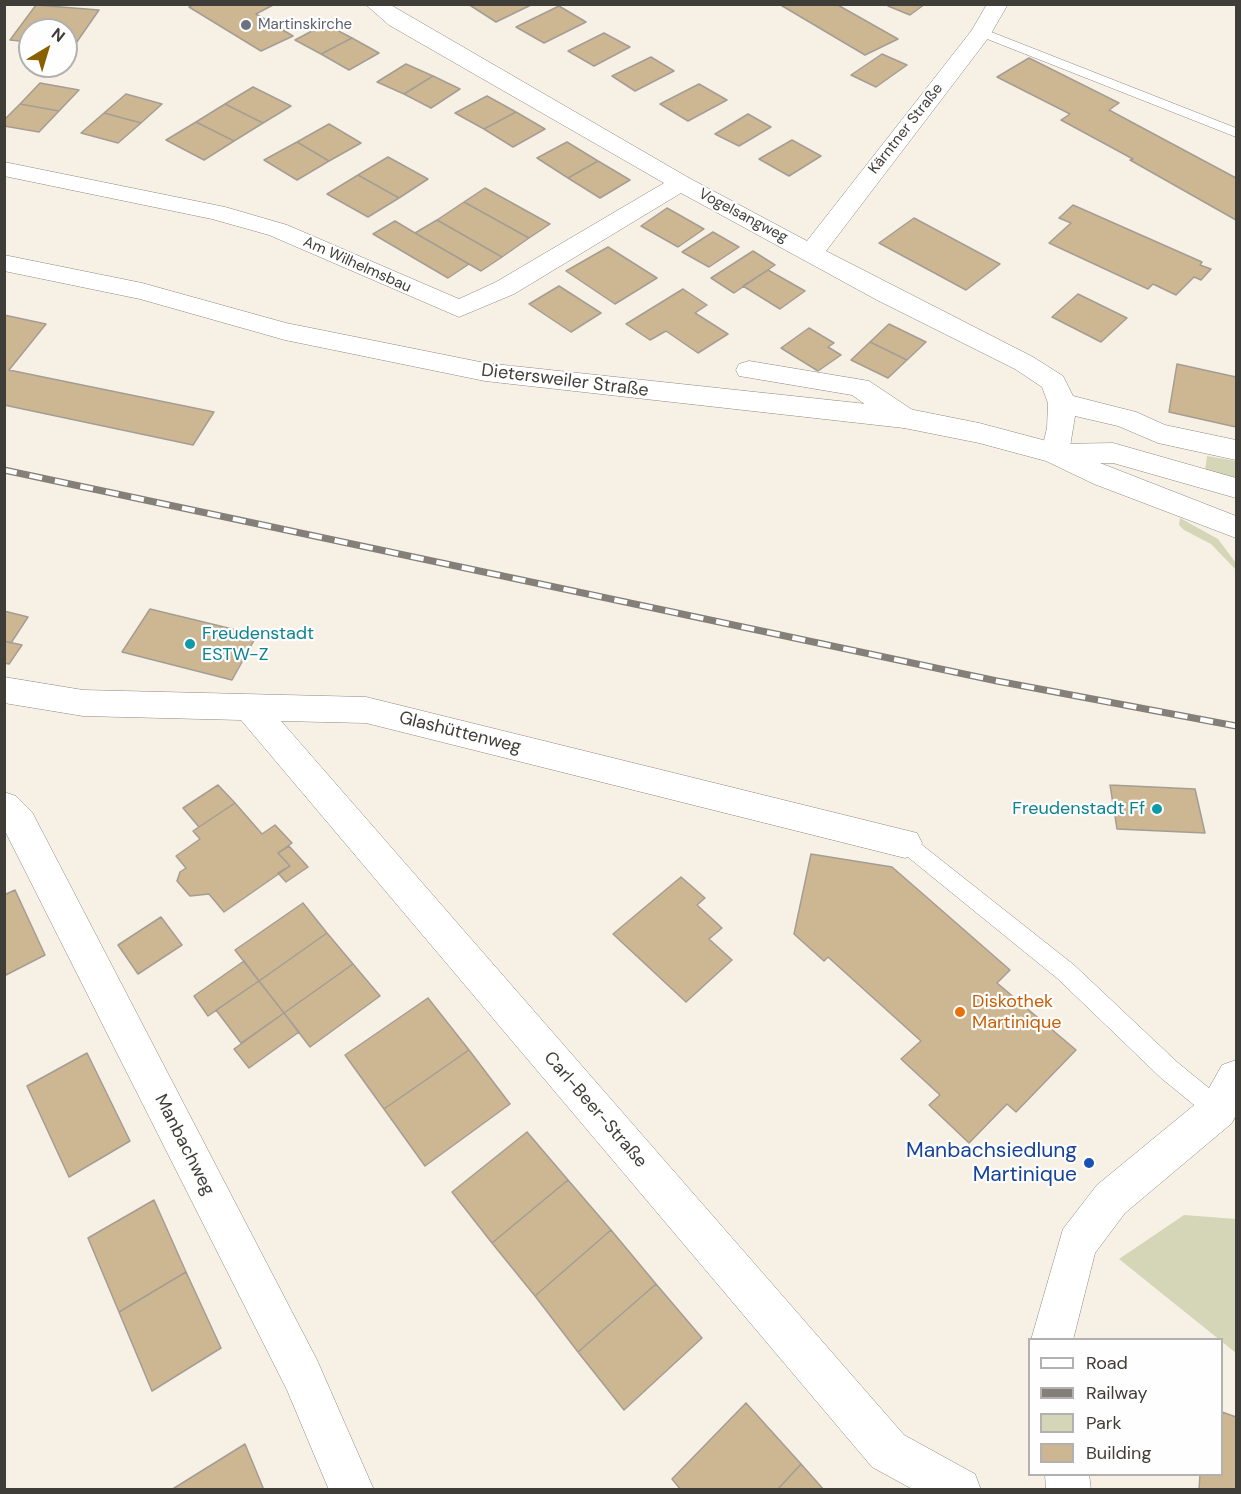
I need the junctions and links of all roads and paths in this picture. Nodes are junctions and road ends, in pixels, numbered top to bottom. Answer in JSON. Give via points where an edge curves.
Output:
{"nodes":[{"id":1,"x":375,"y":4,"type":"edge"},
{"id":2,"x":998,"y":4,"type":"edge"},
{"id":3,"x":981,"y":32,"type":"junction"},
{"id":4,"x":1236,"y":133,"type":"edge"},
{"id":5,"x":4,"y":169,"type":"edge"},
{"id":6,"x":681,"y":183,"type":"junction"},
{"id":7,"x":812,"y":252,"type":"junction"},
{"id":8,"x":4,"y":263,"type":"edge"},
{"id":9,"x":749,"y":370,"type":"dead end"},
{"id":10,"x":1062,"y":403,"type":"junction"},
{"id":11,"x":904,"y":418,"type":"junction"},
{"id":12,"x":1236,"y":450,"type":"edge"},
{"id":13,"x":1055,"y":453,"type":"junction"},
{"id":14,"x":1236,"y":488,"type":"edge"},
{"id":15,"x":1236,"y":527,"type":"edge"},
{"id":16,"x":4,"y":690,"type":"edge"},
{"id":17,"x":250,"y":708,"type":"junction"},
{"id":18,"x":4,"y":807,"type":"edge"},
{"id":19,"x":906,"y":843,"type":"joint"},
{"id":20,"x":1230,"y":1099,"type":"edge"},
{"id":21,"x":1053,"y":1338,"type":"edge"},
{"id":22,"x":352,"y":1490,"type":"edge"},
{"id":23,"x":959,"y":1490,"type":"edge"}],
"edges":[{"from":1,"to":6,"type":"street","name":"Vogelsangweg"},
{"from":2,"to":3,"type":"street","name":"Kärntner Straße"},
{"from":3,"to":4,"type":"lane"},
{"from":3,"to":7,"type":"street","name":"Kärntner Straße"},
{"from":5,"to":6,"type":"street","name":"Am Wilhelmsbau","via":[[216,212],[278,230],[459,309],[505,288]]},
{"from":6,"to":7,"type":"street","name":"Vogelsangweg"},
{"from":7,"to":10,"type":"street","name":"Vogelsangweg","via":[[1024,363],[1053,382]]},
{"from":8,"to":11,"type":"street","name":"Dietersweiler Straße","via":[[142,291],[285,331],[484,372]]},
{"from":9,"to":11,"type":"street","via":[[859,387]]},
{"from":10,"to":12,"type":"street","via":[[1126,419],[1185,441]]},
{"from":10,"to":13,"type":"street"},
{"from":11,"to":13,"type":"street","name":"Dietersweiler Straße"},
{"from":13,"to":14,"type":"street","name":"Dietersweiler Straße","via":[[1113,453]]},
{"from":13,"to":15,"type":"street","name":"Dietersweiler Straße","via":[[1104,477]]},
{"from":16,"to":17,"type":"street","name":"Glashüttenweg","via":[[83,703]]},
{"from":17,"to":19,"type":"street","name":"Glashüttenweg","via":[[366,710]]},
{"from":17,"to":23,"type":"street","name":"Carl-Beer-Straße","via":[[888,1451]]},
{"from":18,"to":22,"type":"street","name":"Manbachweg","via":[[20,822],[302,1375]]},
{"from":19,"to":20,"type":"lane","via":[[1066,972],[1169,1070]]},
{"from":20,"to":21,"type":"street","via":[[1111,1199],[1077,1243]]}]}
